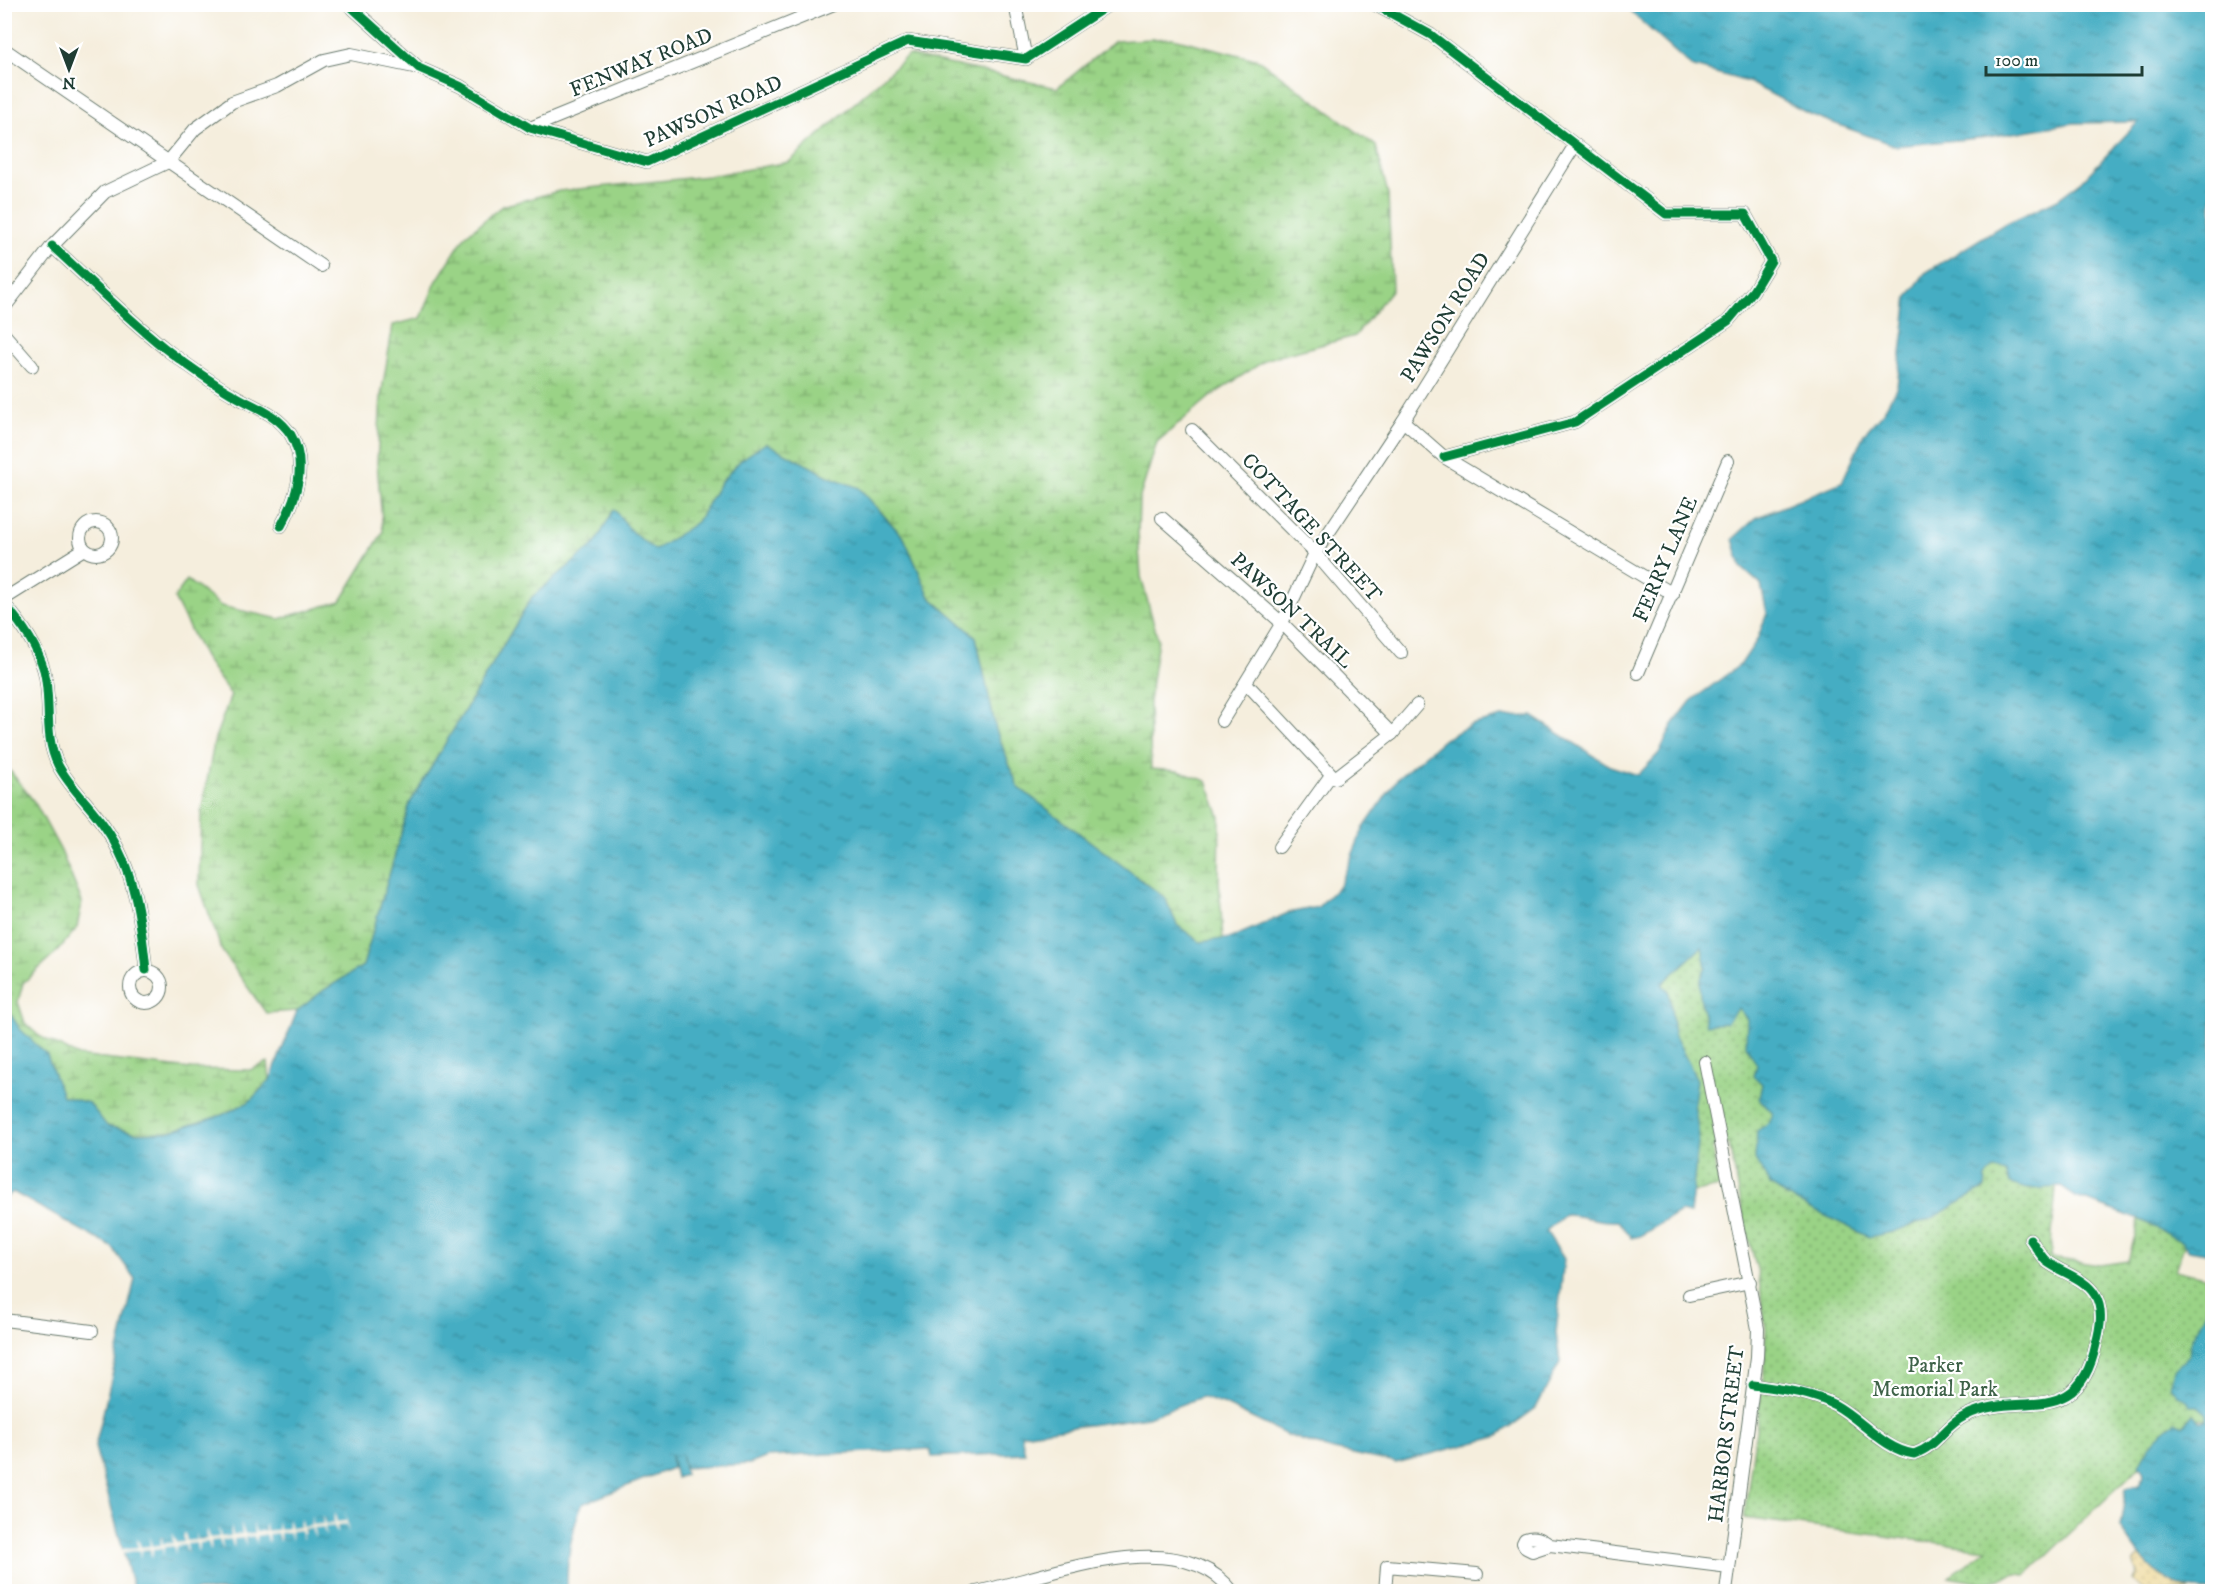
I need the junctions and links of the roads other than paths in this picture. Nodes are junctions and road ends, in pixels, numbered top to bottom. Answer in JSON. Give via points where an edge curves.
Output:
{"nodes":[{"id":1,"x":348,"y":4,"type":"edge"},
{"id":2,"x":834,"y":4,"type":"edge"},
{"id":3,"x":1015,"y":4,"type":"edge"},
{"id":4,"x":1110,"y":4,"type":"edge"},
{"id":5,"x":1374,"y":4,"type":"edge"},
{"id":6,"x":4,"y":49,"type":"edge"},
{"id":7,"x":1026,"y":58,"type":"junction"},
{"id":8,"x":419,"y":68,"type":"junction"},
{"id":9,"x":530,"y":128,"type":"junction"},
{"id":10,"x":1575,"y":145,"type":"junction"},
{"id":11,"x":168,"y":162,"type":"junction"},
{"id":12,"x":52,"y":246,"type":"junction"},
{"id":13,"x":321,"y":266,"type":"dead end"},
{"id":14,"x":4,"y":309,"type":"edge"},
{"id":15,"x":4,"y":334,"type":"edge"},
{"id":16,"x":32,"y":366,"type":"dead end"},
{"id":17,"x":1403,"y":421,"type":"junction"},
{"id":18,"x":1192,"y":430,"type":"dead end"},
{"id":19,"x":1444,"y":457,"type":"junction"},
{"id":20,"x":1728,"y":461,"type":"dead end"},
{"id":21,"x":1162,"y":518,"type":"dead end"},
{"id":22,"x":281,"y":526,"type":"dead end"},
{"id":23,"x":84,"y":549,"type":"dead end"},
{"id":24,"x":1315,"y":553,"type":"junction"},
{"id":25,"x":1672,"y":594,"type":"junction"},
{"id":26,"x":4,"y":598,"type":"edge"},
{"id":27,"x":4,"y":604,"type":"edge"},
{"id":28,"x":1282,"y":623,"type":"junction"},
{"id":29,"x":1401,"y":653,"type":"dead end"},
{"id":30,"x":1638,"y":673,"type":"dead end"},
{"id":31,"x":1247,"y":684,"type":"junction"},
{"id":32,"x":1417,"y":705,"type":"dead end"},
{"id":33,"x":1222,"y":720,"type":"dead end"},
{"id":34,"x":1392,"y":734,"type":"junction"},
{"id":35,"x":1331,"y":775,"type":"junction"},
{"id":36,"x":1279,"y":847,"type":"dead end"},
{"id":37,"x":146,"y":970,"type":"dead end"},
{"id":38,"x":1705,"y":1062,"type":"dead end"},
{"id":39,"x":2030,"y":1239,"type":"dead end"},
{"id":40,"x":1750,"y":1282,"type":"junction"},
{"id":41,"x":1689,"y":1295,"type":"dead end"},
{"id":42,"x":4,"y":1320,"type":"edge"},
{"id":43,"x":92,"y":1331,"type":"dead end"},
{"id":44,"x":1753,"y":1385,"type":"junction"},
{"id":45,"x":1550,"y":1545,"type":"dead end"},
{"id":46,"x":1729,"y":1567,"type":"junction"},
{"id":47,"x":1477,"y":1574,"type":"dead end"},
{"id":48,"x":976,"y":1592,"type":"edge"},
{"id":49,"x":1233,"y":1592,"type":"edge"},
{"id":50,"x":1385,"y":1592,"type":"edge"},
{"id":51,"x":1726,"y":1592,"type":"edge"}],
"edges":[{"from":1,"to":8,"type":"street","name":"PAWSON ROAD"},
{"from":2,"to":9,"type":"street","name":"FENWAY ROAD"},
{"from":3,"to":7,"type":"street"},
{"from":4,"to":7,"type":"street"},
{"from":5,"to":10,"type":"street","via":[[1431,35]]},
{"from":6,"to":11,"type":"street"},
{"from":7,"to":9,"type":"street","name":"PAWSON ROAD","via":[[908,41],[647,162]]},
{"from":8,"to":9,"type":"street","name":"PAWSON ROAD","via":[[460,86]]},
{"from":8,"to":11,"type":"street","via":[[351,54],[324,60],[277,86],[232,102],[195,129]]},
{"from":10,"to":17,"type":"street","name":"PAWSON ROAD"},
{"from":10,"to":19,"type":"street","via":[[1666,214],[1744,214],[1771,261],[1728,321],[1575,422]]},
{"from":11,"to":12,"type":"street","via":[[105,192]]},
{"from":11,"to":13,"type":"street"},
{"from":12,"to":14,"type":"street"},
{"from":12,"to":22,"type":"street","via":[[170,352],[231,394],[279,419],[298,454],[298,484]]},
{"from":15,"to":16,"type":"street"},
{"from":17,"to":19,"type":"street"},
{"from":17,"to":24,"type":"street","name":"PAWSON ROAD"},
{"from":18,"to":24,"type":"street","name":"COTTAGE STREET"},
{"from":19,"to":25,"type":"street"},
{"from":20,"to":25,"type":"street","name":"FERRY LANE"},
{"from":21,"to":28,"type":"street","name":"PAWSON TRAIL"},
{"from":23,"to":26,"type":"street"},
{"from":24,"to":28,"type":"street","name":"PAWSON ROAD"},
{"from":24,"to":29,"type":"street","name":"COTTAGE STREET"},
{"from":25,"to":30,"type":"street","name":"FERRY LANE"},
{"from":27,"to":37,"type":"street","via":[[29,637],[44,671],[50,738],[58,766],[104,824],[121,853],[138,904]]},
{"from":28,"to":31,"type":"street","name":"PAWSON ROAD"},
{"from":28,"to":34,"type":"street","name":"PAWSON TRAIL"},
{"from":31,"to":33,"type":"street","name":"PAWSON ROAD"},
{"from":31,"to":35,"type":"street"},
{"from":32,"to":34,"type":"street"},
{"from":34,"to":35,"type":"street","via":[[1335,778]]},
{"from":35,"to":36,"type":"street"},
{"from":38,"to":40,"type":"street","name":"HARBOR STREET"},
{"from":39,"to":44,"type":"street","via":[[2045,1260],[2087,1285],[2097,1299],[2101,1317],[2094,1356],[2076,1388],[2065,1398],[1971,1413],[1934,1445],[1914,1454],[1896,1448],[1834,1404],[1794,1391]]},
{"from":40,"to":41,"type":"street"},
{"from":40,"to":44,"type":"street","name":"HARBOR STREET","via":[[1758,1329]]},
{"from":42,"to":43,"type":"street"},
{"from":44,"to":46,"type":"street","name":"HARBOR STREET"},
{"from":45,"to":46,"type":"street"},
{"from":46,"to":51,"type":"street","name":"HARBOR STREET"},
{"from":47,"to":50,"type":"street","via":[[1387,1566]]},
{"from":48,"to":49,"type":"street","via":[[1136,1555],[1205,1568],[1219,1576]]}]}
